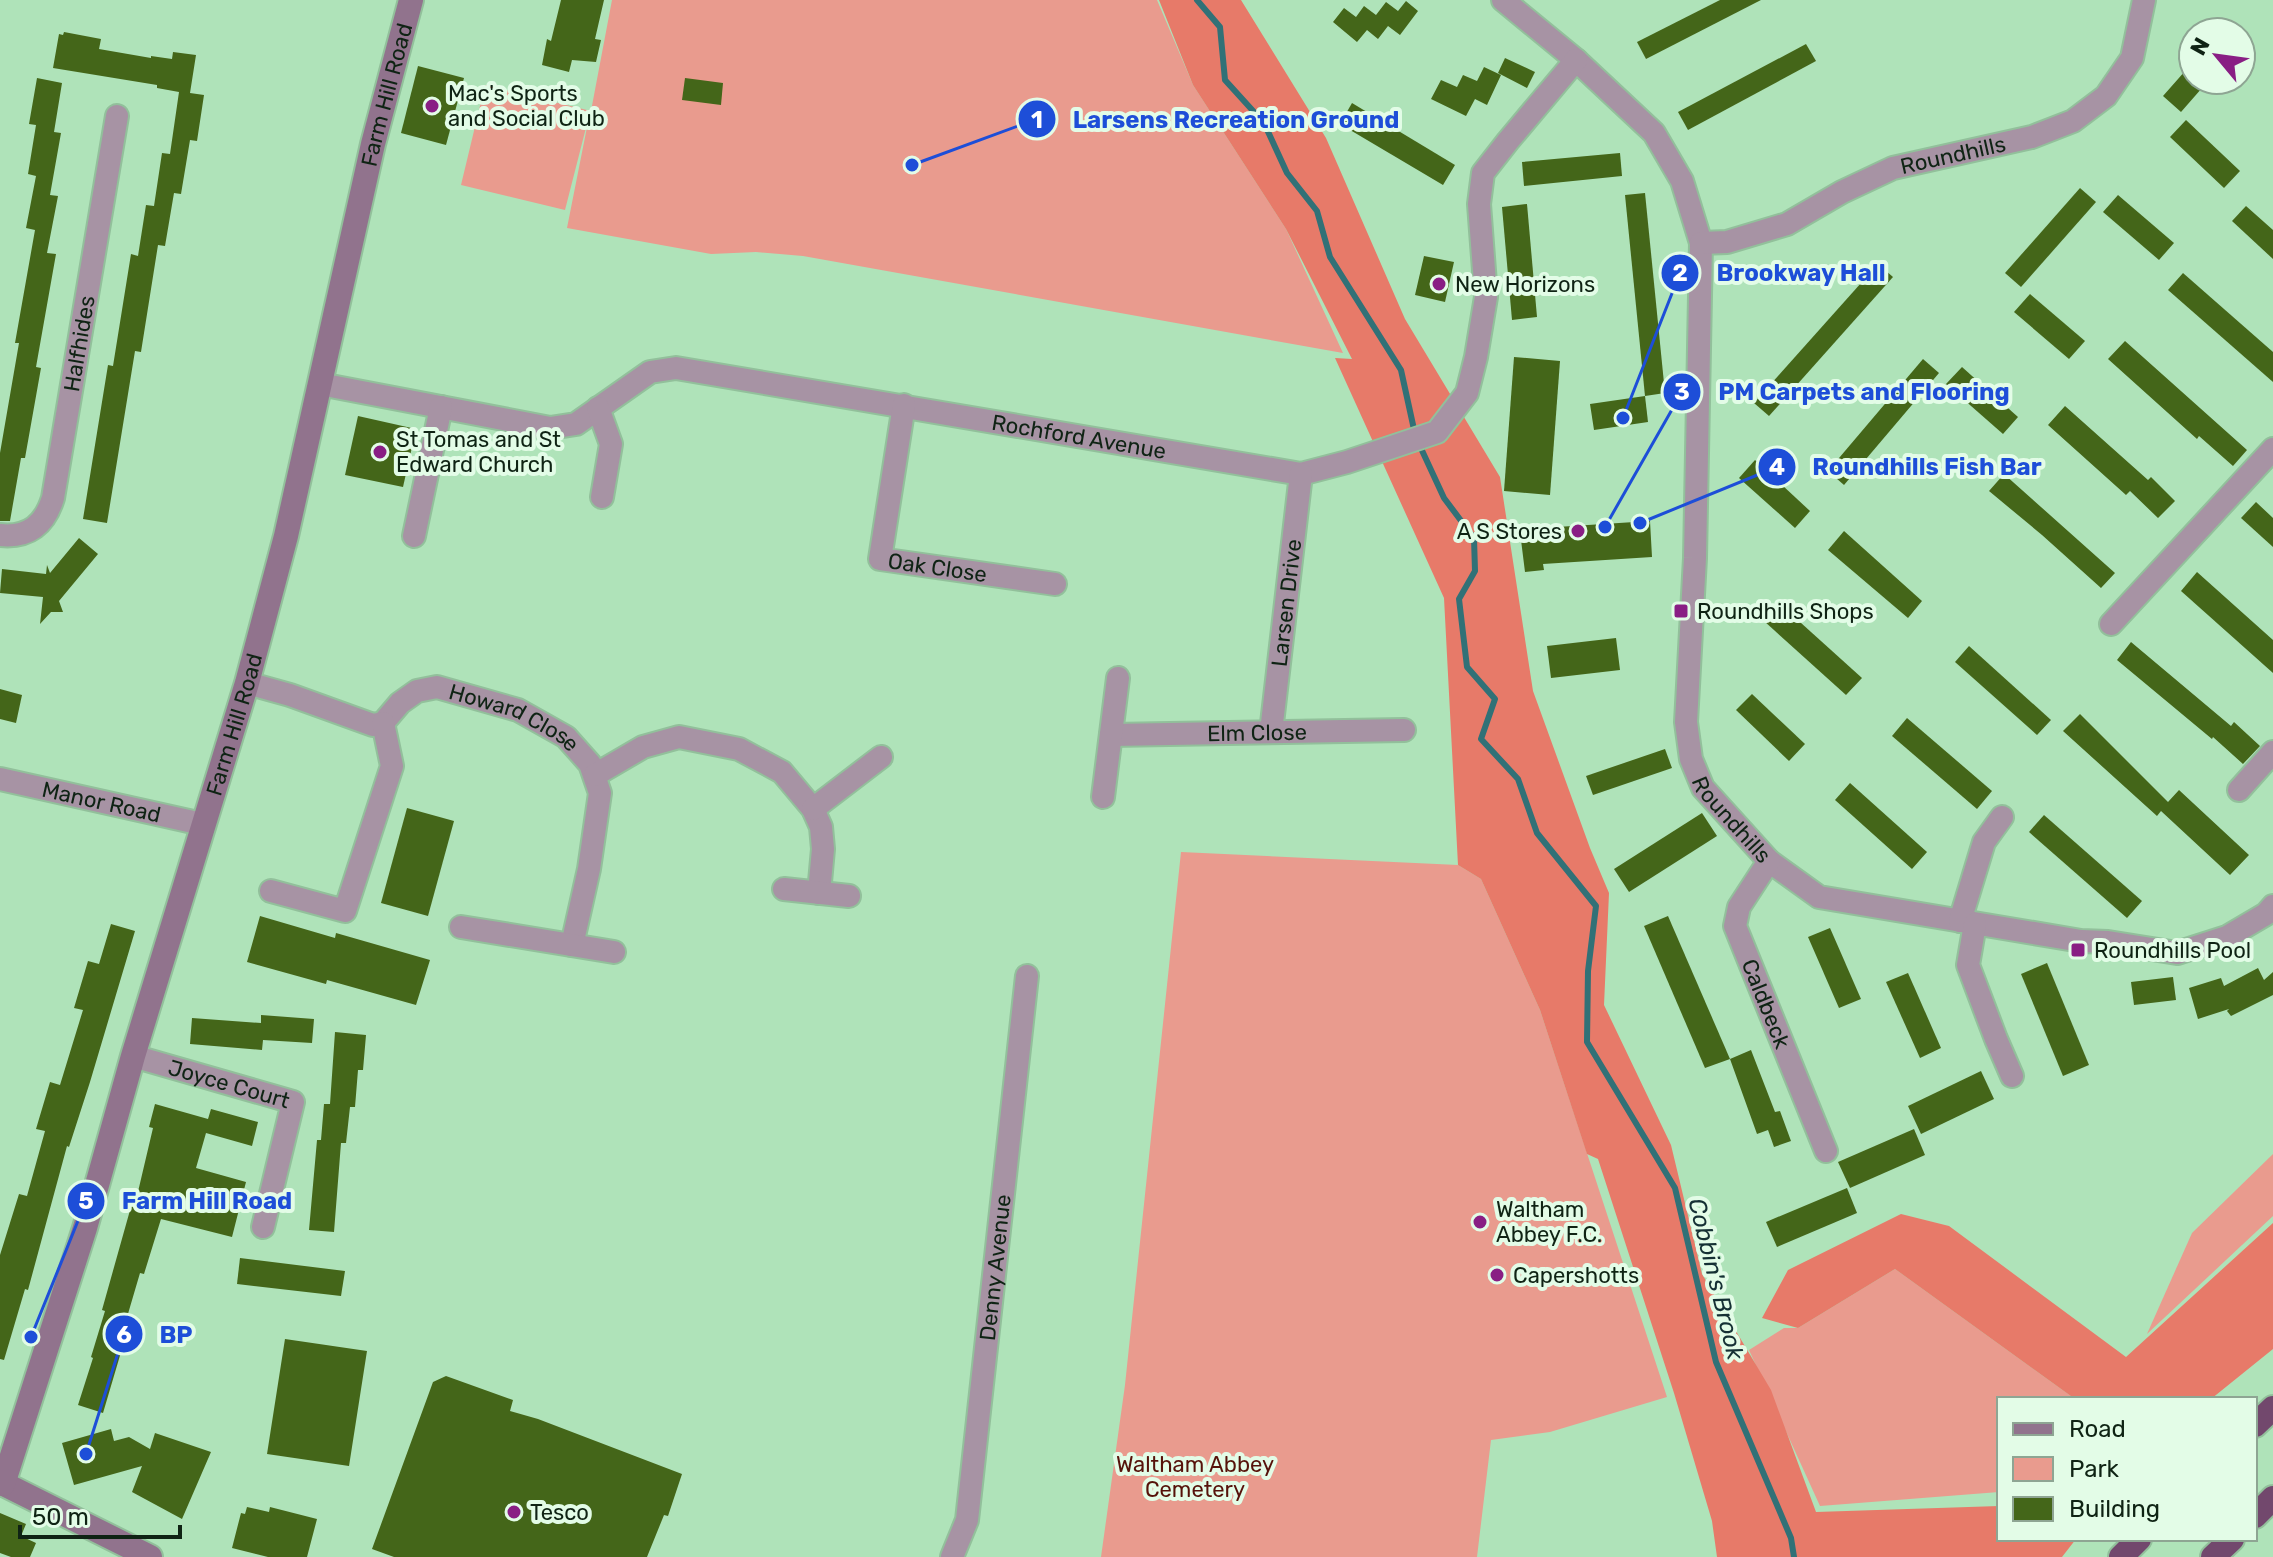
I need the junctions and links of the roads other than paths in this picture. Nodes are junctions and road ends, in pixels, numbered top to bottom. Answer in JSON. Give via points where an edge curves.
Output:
{"nodes":[{"id":1,"x":411,"y":0,"type":"edge"},
{"id":2,"x":1503,"y":0,"type":"edge"},
{"id":3,"x":2144,"y":0,"type":"edge"},
{"id":4,"x":1576,"y":60,"type":"junction"},
{"id":5,"x":117,"y":116,"type":"dead end"},
{"id":6,"x":1701,"y":243,"type":"junction"},
{"id":7,"x":320,"y":384,"type":"junction"},
{"id":8,"x":904,"y":405,"type":"junction"},
{"id":9,"x":441,"y":407,"type":"junction"},
{"id":10,"x":598,"y":408,"type":"junction"},
{"id":11,"x":2273,"y":449,"type":"edge"},
{"id":12,"x":1301,"y":474,"type":"junction"},
{"id":13,"x":602,"y":497,"type":"dead end"},
{"id":14,"x":0,"y":535,"type":"edge"},
{"id":15,"x":414,"y":536,"type":"dead end"},
{"id":16,"x":1055,"y":584,"type":"dead end"},
{"id":17,"x":2111,"y":624,"type":"dead end"},
{"id":18,"x":1118,"y":678,"type":"dead end"},
{"id":19,"x":247,"y":683,"type":"junction"},
{"id":20,"x":383,"y":723,"type":"junction"},
{"id":21,"x":1404,"y":730,"type":"dead end"},
{"id":22,"x":1271,"y":732,"type":"junction"},
{"id":23,"x":1111,"y":735,"type":"junction"},
{"id":24,"x":2273,"y":752,"type":"edge"},
{"id":25,"x":881,"y":757,"type":"dead end"},
{"id":26,"x":595,"y":775,"type":"junction"},
{"id":27,"x":0,"y":779,"type":"edge"},
{"id":28,"x":2239,"y":790,"type":"dead end"},
{"id":29,"x":1103,"y":797,"type":"dead end"},
{"id":30,"x":813,"y":809,"type":"junction"},
{"id":31,"x":2002,"y":817,"type":"dead end"},
{"id":32,"x":202,"y":824,"type":"junction"},
{"id":33,"x":1769,"y":861,"type":"junction"},
{"id":34,"x":784,"y":889,"type":"dead end"},
{"id":35,"x":271,"y":891,"type":"dead end"},
{"id":36,"x":819,"y":893,"type":"junction"},
{"id":37,"x":849,"y":896,"type":"dead end"},
{"id":38,"x":2273,"y":906,"type":"edge"},
{"id":39,"x":1967,"y":923,"type":"junction"},
{"id":40,"x":461,"y":927,"type":"dead end"},
{"id":41,"x":572,"y":945,"type":"junction"},
{"id":42,"x":614,"y":952,"type":"dead end"},
{"id":43,"x":1027,"y":976,"type":"dead end"},
{"id":44,"x":133,"y":1056,"type":"junction"},
{"id":45,"x":2012,"y":1076,"type":"dead end"},
{"id":46,"x":1826,"y":1151,"type":"dead end"},
{"id":47,"x":263,"y":1227,"type":"dead end"},
{"id":48,"x":2273,"y":1408,"type":"edge"},
{"id":49,"x":2257,"y":1423,"type":"edge"},
{"id":50,"x":2,"y":1483,"type":"edge"},
{"id":51,"x":2273,"y":1498,"type":"edge"},
{"id":52,"x":2257,"y":1514,"type":"edge"},
{"id":53,"x":2137,"y":1541,"type":"edge"},
{"id":54,"x":2230,"y":1541,"type":"edge"},
{"id":55,"x":150,"y":1557,"type":"edge"},
{"id":56,"x":952,"y":1557,"type":"edge"},
{"id":57,"x":2121,"y":1557,"type":"edge"},
{"id":58,"x":2213,"y":1557,"type":"edge"}],
"edges":[{"from":1,"to":7,"type":"street","name":"Farm Hill Road"},
{"from":2,"to":4,"type":"street","name":"Roundhills"},
{"from":3,"to":6,"type":"street","name":"Roundhills","via":[[2132,58],[2106,96],[2073,121],[2032,137],[1893,168],[1787,224],[1727,242]]},
{"from":4,"to":6,"type":"street","name":"Roundhills","via":[[1654,133],[1682,181]]},
{"from":4,"to":12,"type":"street","name":"Rochford Avenue","via":[[1483,173],[1479,204],[1486,297],[1467,393],[1437,432]]},
{"from":5,"to":14,"type":"street","name":"Halfhides","via":[[53,498],[44,521],[34,529]]},
{"from":6,"to":33,"type":"street","name":"Roundhills","via":[[1686,722],[1691,759],[1703,788]]},
{"from":7,"to":9,"type":"street","name":"Rochford Avenue"},
{"from":7,"to":19,"type":"street","name":"Farm Hill Road"},
{"from":8,"to":10,"type":"street","name":"Rochford Avenue","via":[[676,368],[650,372]]},
{"from":8,"to":12,"type":"street","name":"Rochford Avenue"},
{"from":8,"to":16,"type":"street","name":"Oak Close","via":[[880,559]]},
{"from":9,"to":10,"type":"street","name":"Rochford Avenue","via":[[550,428],[576,424]]},
{"from":9,"to":15,"type":"street"},
{"from":10,"to":13,"type":"street","via":[[611,444]]},
{"from":11,"to":17,"type":"street"},
{"from":12,"to":22,"type":"street","name":"Larsen Drive"},
{"from":18,"to":23,"type":"street"},
{"from":19,"to":20,"type":"street","via":[[373,725]]},
{"from":19,"to":32,"type":"street","name":"Farm Hill Road"},
{"from":20,"to":26,"type":"street","name":"Howard Close","via":[[417,691],[456,691],[518,710],[566,737]]},
{"from":20,"to":35,"type":"street","via":[[392,766],[345,911]]},
{"from":21,"to":22,"type":"street","name":"Elm Close"},
{"from":22,"to":23,"type":"street","name":"Elm Close"},
{"from":23,"to":29,"type":"street"},
{"from":24,"to":28,"type":"street"},
{"from":25,"to":30,"type":"street"},
{"from":26,"to":30,"type":"street","name":"Howard Close","via":[[643,747],[679,737],[739,749],[782,772]]},
{"from":26,"to":41,"type":"street","name":"Howard Close","via":[[600,793]]},
{"from":27,"to":32,"type":"street","name":"Manor Road"},
{"from":30,"to":36,"type":"street","name":"Howard Close","via":[[823,849]]},
{"from":31,"to":39,"type":"street","via":[[1984,842]]},
{"from":32,"to":44,"type":"street","name":"Farm Hill Road"},
{"from":33,"to":39,"type":"street","name":"Roundhills","via":[[1819,897]]},
{"from":33,"to":46,"type":"street","name":"Caldbeck","via":[[1739,907],[1735,926]]},
{"from":34,"to":36,"type":"street"},
{"from":36,"to":37,"type":"street"},
{"from":38,"to":39,"type":"street","name":"Roundhills","via":[[2227,937],[2177,953]]},
{"from":39,"to":45,"type":"street","via":[[1968,965]]},
{"from":40,"to":41,"type":"street"},
{"from":41,"to":42,"type":"street"},
{"from":43,"to":56,"type":"street","name":"Denny Avenue","via":[[967,1520]]},
{"from":44,"to":47,"type":"street","name":"Joyce Court","via":[[293,1102]]},
{"from":44,"to":50,"type":"street","name":"Farm Hill Road","via":[[85,1228]]},
{"from":48,"to":49,"type":"highway"},
{"from":50,"to":55,"type":"street"},
{"from":51,"to":52,"type":"highway"},
{"from":53,"to":57,"type":"highway"},
{"from":54,"to":58,"type":"highway"}]}
